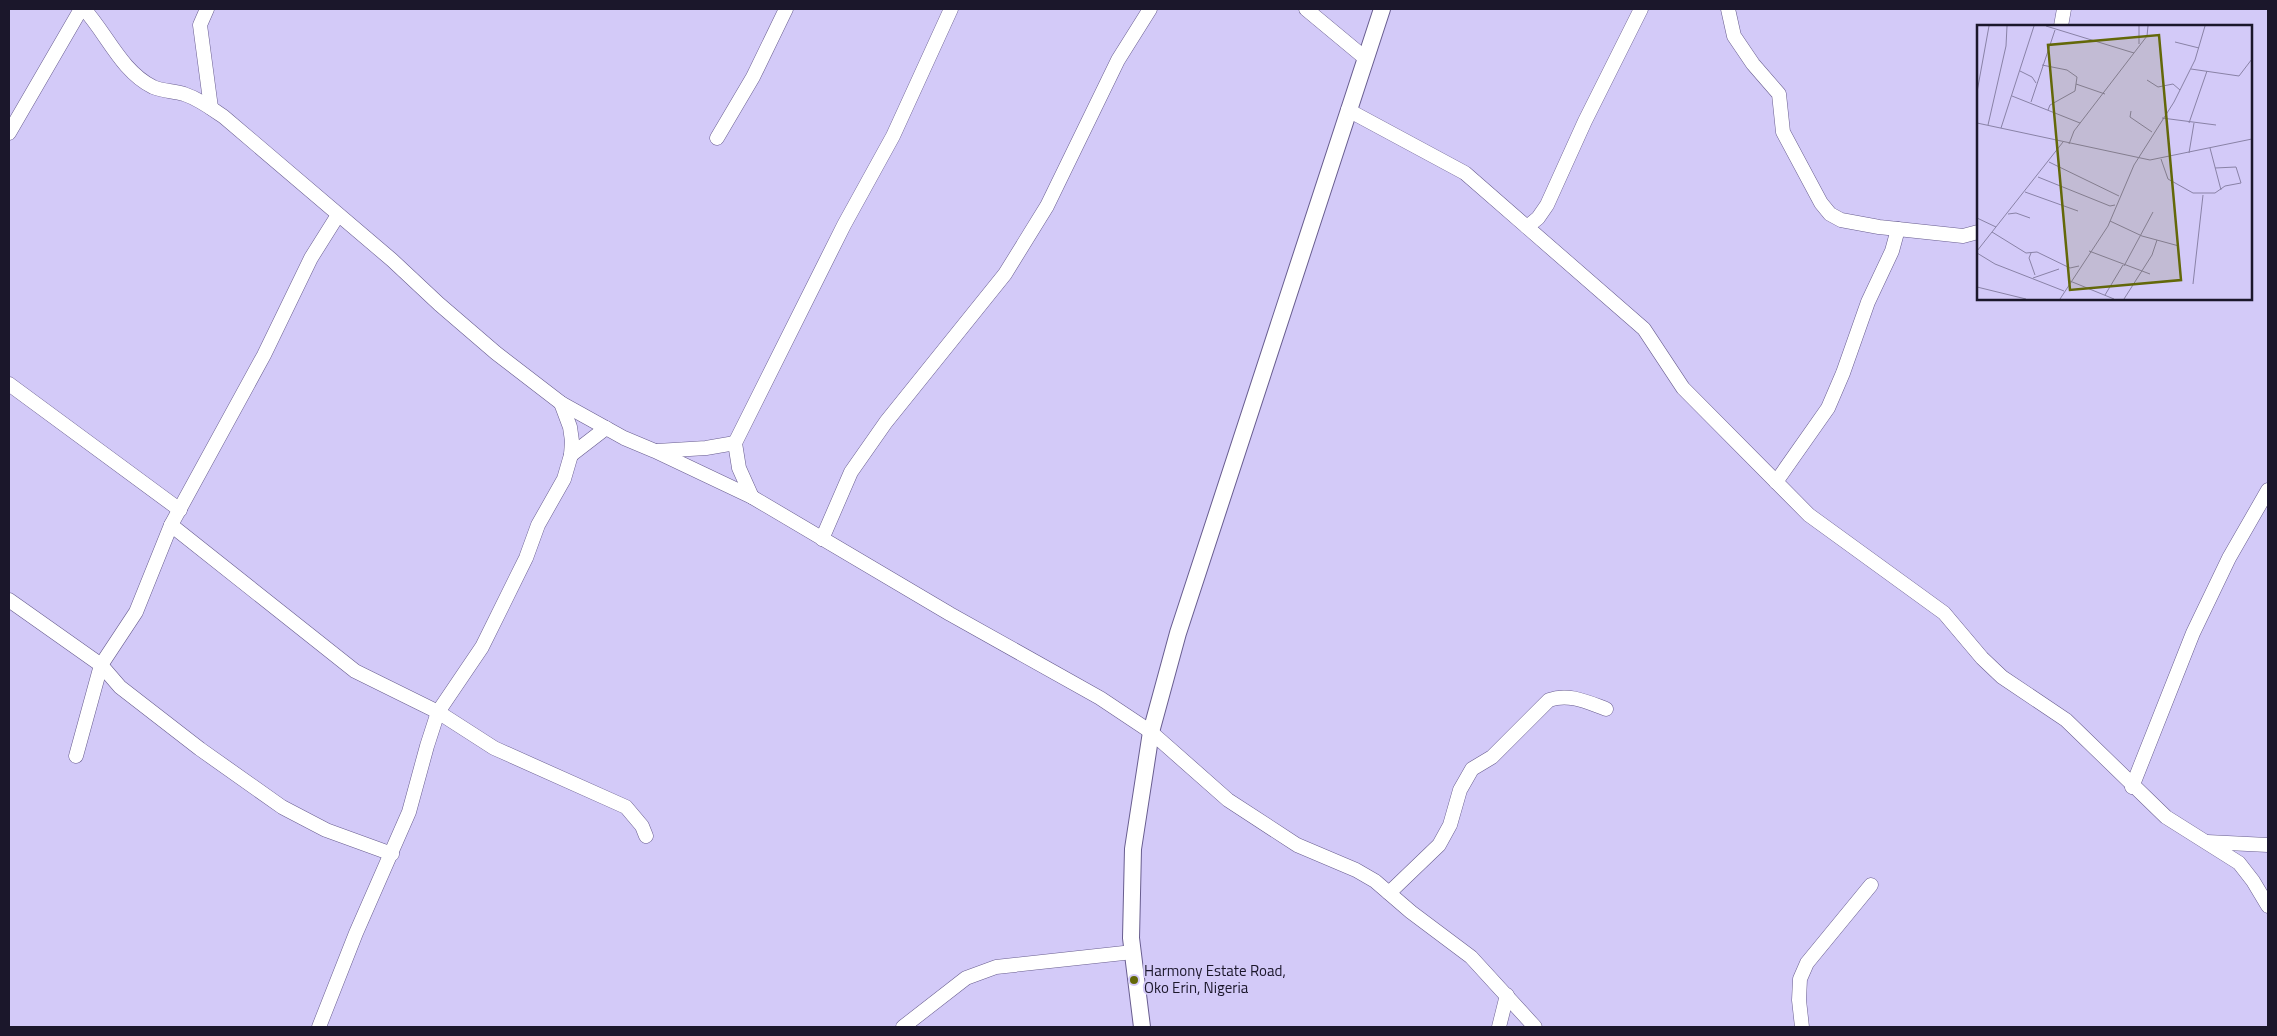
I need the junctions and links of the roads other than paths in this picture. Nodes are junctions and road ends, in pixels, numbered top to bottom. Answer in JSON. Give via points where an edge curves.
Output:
{"nodes":[{"id":1,"x":82,"y":9,"type":"edge"},
{"id":2,"x":207,"y":9,"type":"edge"},
{"id":3,"x":786,"y":9,"type":"edge"},
{"id":4,"x":951,"y":9,"type":"edge"},
{"id":5,"x":1150,"y":9,"type":"edge"},
{"id":6,"x":1306,"y":9,"type":"edge"},
{"id":7,"x":1382,"y":9,"type":"edge"},
{"id":8,"x":1642,"y":9,"type":"edge"},
{"id":9,"x":1728,"y":9,"type":"edge"},
{"id":10,"x":2064,"y":9,"type":"edge"},
{"id":11,"x":2061,"y":25,"type":"edge"},
{"id":12,"x":1365,"y":58,"type":"junction"},
{"id":13,"x":212,"y":108,"type":"junction"},
{"id":14,"x":1348,"y":110,"type":"junction"},
{"id":15,"x":9,"y":133,"type":"edge"},
{"id":16,"x":717,"y":138,"type":"dead end"},
{"id":17,"x":338,"y":214,"type":"junction"},
{"id":18,"x":1527,"y":228,"type":"junction"},
{"id":19,"x":1898,"y":229,"type":"junction"},
{"id":20,"x":1977,"y":232,"type":"edge"},
{"id":21,"x":9,"y":384,"type":"edge"},
{"id":22,"x":561,"y":403,"type":"junction"},
{"id":23,"x":606,"y":428,"type":"junction"},
{"id":24,"x":735,"y":443,"type":"junction"},
{"id":25,"x":655,"y":451,"type":"junction"},
{"id":26,"x":571,"y":455,"type":"junction"},
{"id":27,"x":1776,"y":482,"type":"junction"},
{"id":28,"x":2268,"y":490,"type":"edge"},
{"id":29,"x":752,"y":497,"type":"junction"},
{"id":30,"x":180,"y":510,"type":"junction"},
{"id":31,"x":171,"y":525,"type":"junction"},
{"id":32,"x":822,"y":539,"type":"junction"},
{"id":33,"x":9,"y":600,"type":"edge"},
{"id":34,"x":101,"y":665,"type":"junction"},
{"id":35,"x":1606,"y":709,"type":"dead end"},
{"id":36,"x":438,"y":712,"type":"junction"},
{"id":37,"x":1151,"y":732,"type":"junction"},
{"id":38,"x":76,"y":756,"type":"dead end"},
{"id":39,"x":2132,"y":786,"type":"junction"},
{"id":40,"x":646,"y":836,"type":"dead end"},
{"id":41,"x":2204,"y":842,"type":"junction"},
{"id":42,"x":2268,"y":845,"type":"edge"},
{"id":43,"x":392,"y":854,"type":"junction"},
{"id":44,"x":1871,"y":885,"type":"dead end"},
{"id":45,"x":1390,"y":893,"type":"junction"},
{"id":46,"x":2268,"y":906,"type":"edge"},
{"id":47,"x":1133,"y":952,"type":"junction"},
{"id":48,"x":1507,"y":995,"type":"junction"},
{"id":49,"x":319,"y":1027,"type":"edge"},
{"id":50,"x":903,"y":1027,"type":"edge"},
{"id":51,"x":1142,"y":1027,"type":"edge"},
{"id":52,"x":1499,"y":1027,"type":"edge"},
{"id":53,"x":1535,"y":1027,"type":"edge"},
{"id":54,"x":1802,"y":1027,"type":"edge"}],
"edges":[{"from":1,"to":13,"type":"street","via":[[135,74],[154,87],[200,100]]},
{"from":1,"to":15,"type":"street"},
{"from":2,"to":13,"type":"street","via":[[200,25]]},
{"from":3,"to":16,"type":"street","via":[[753,77]]},
{"from":4,"to":24,"type":"street","via":[[893,136],[844,225]]},
{"from":5,"to":32,"type":"street","via":[[1118,60],[1047,206],[1005,274],[871,443],[851,472]]},
{"from":6,"to":12,"type":"street"},
{"from":7,"to":12,"type":"street"},
{"from":8,"to":18,"type":"street","via":[[1585,120],[1547,206]]},
{"from":9,"to":19,"type":"street","via":[[1734,36],[1752,64],[1779,94],[1783,132],[1821,203],[1830,214],[1842,220]]},
{"from":10,"to":11,"type":"street"},
{"from":12,"to":14,"type":"street"},
{"from":13,"to":17,"type":"street"},
{"from":14,"to":18,"type":"street","via":[[1465,173]]},
{"from":14,"to":37,"type":"street","via":[[1178,633]]},
{"from":17,"to":22,"type":"street","via":[[489,347]]},
{"from":17,"to":30,"type":"street","via":[[311,258],[264,355]]},
{"from":18,"to":27,"type":"street","via":[[1644,329],[1683,388]]},
{"from":19,"to":20,"type":"street","via":[[1963,236]]},
{"from":19,"to":27,"type":"street","via":[[1828,408]]},
{"from":21,"to":30,"type":"street"},
{"from":22,"to":23,"type":"street"},
{"from":22,"to":26,"type":"street","via":[[570,427]]},
{"from":23,"to":25,"type":"street"},
{"from":23,"to":26,"type":"street"},
{"from":24,"to":25,"type":"street"},
{"from":24,"to":29,"type":"street","via":[[740,468]]},
{"from":25,"to":29,"type":"street"},
{"from":26,"to":36,"type":"street","via":[[564,479],[538,525],[526,558],[482,647]]},
{"from":27,"to":39,"type":"street","via":[[1810,514],[1944,613],[2002,677],[2066,720]]},
{"from":28,"to":39,"type":"street","via":[[2228,558],[2193,633]]},
{"from":29,"to":32,"type":"street"},
{"from":30,"to":31,"type":"street"},
{"from":31,"to":34,"type":"street","via":[[136,612]]},
{"from":31,"to":36,"type":"street","via":[[355,671]]},
{"from":32,"to":37,"type":"street","via":[[1037,661]]},
{"from":33,"to":34,"type":"street"},
{"from":34,"to":38,"type":"street"},
{"from":34,"to":43,"type":"street","via":[[120,687],[282,807],[326,830]]},
{"from":35,"to":45,"type":"street","via":[[1576,698],[1560,696],[1549,700],[1492,757],[1472,769],[1460,790],[1450,825],[1438,845]]},
{"from":36,"to":40,"type":"street","via":[[494,748],[626,806]]},
{"from":36,"to":43,"type":"street","via":[[410,812]]},
{"from":37,"to":45,"type":"street","via":[[1228,800],[1297,845],[1356,870]]},
{"from":37,"to":47,"type":"street","via":[[1133,850]]},
{"from":39,"to":41,"type":"street","via":[[2166,817]]},
{"from":41,"to":42,"type":"street"},
{"from":41,"to":46,"type":"street","via":[[2239,863]]},
{"from":43,"to":49,"type":"street"},
{"from":44,"to":54,"type":"street","via":[[1807,963],[1800,980]]},
{"from":45,"to":48,"type":"street","via":[[1472,958]]},
{"from":47,"to":50,"type":"street","via":[[996,967],[966,978]]},
{"from":47,"to":51,"type":"street"},
{"from":48,"to":52,"type":"street"},
{"from":48,"to":53,"type":"street"}]}
